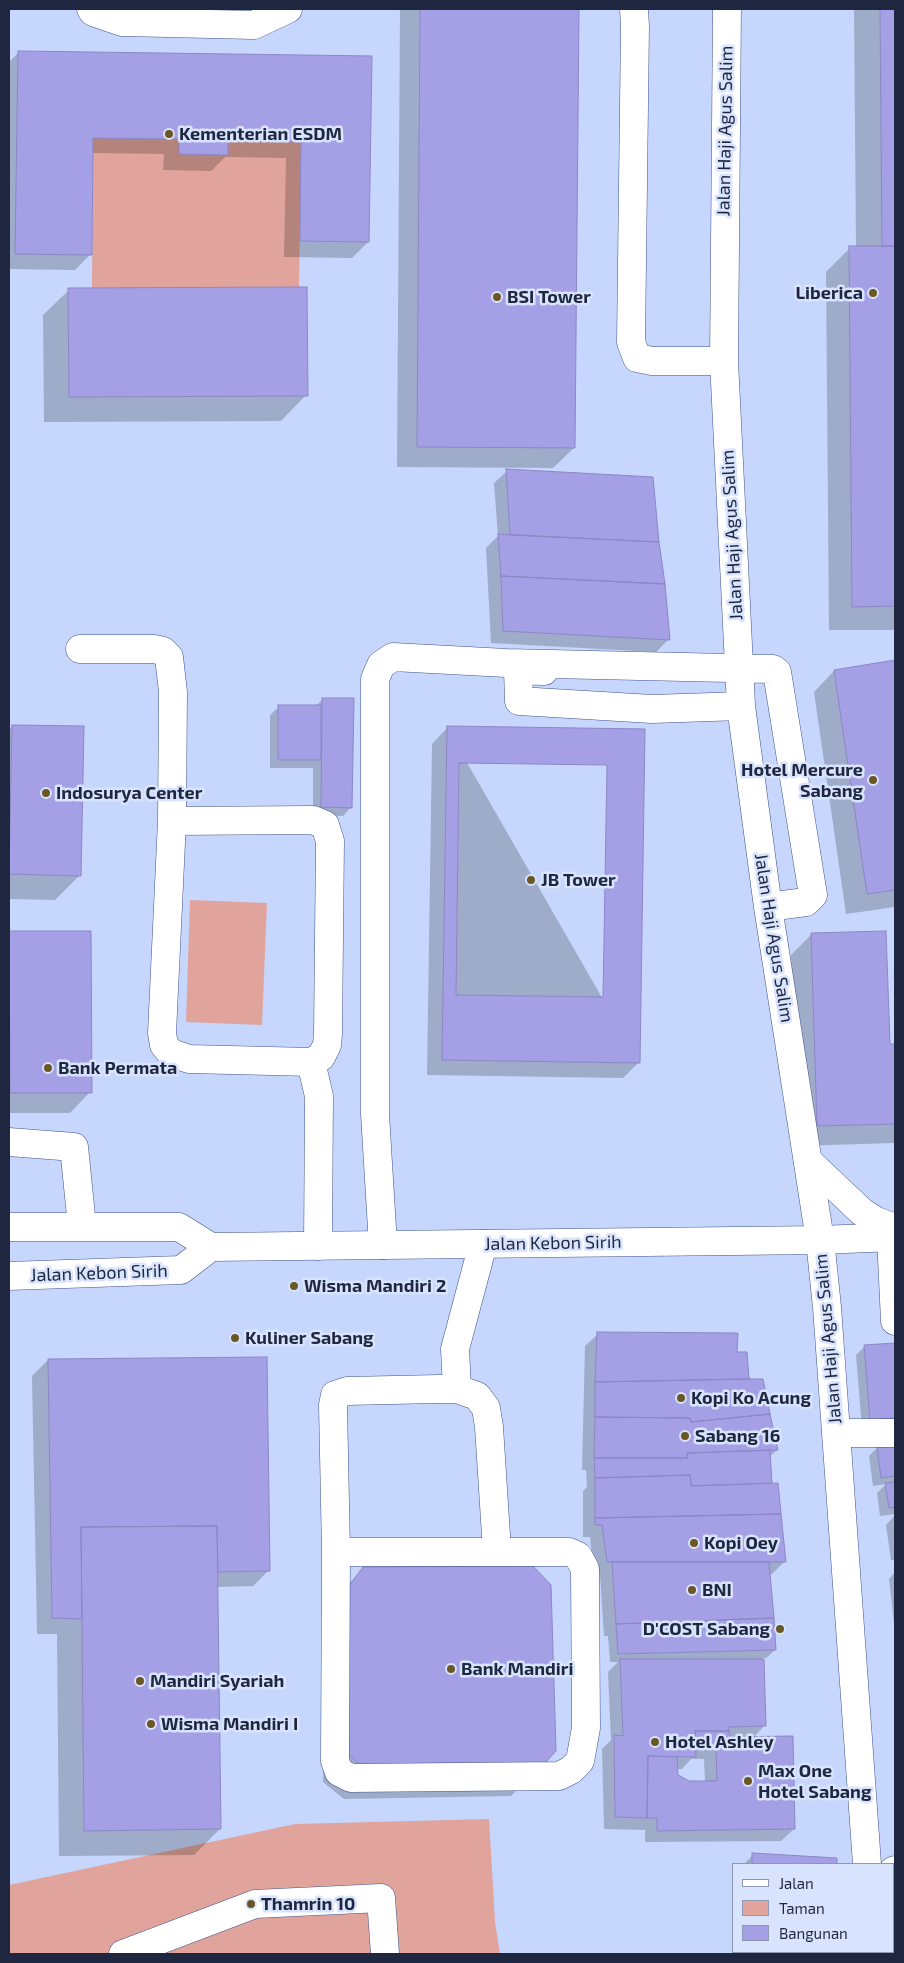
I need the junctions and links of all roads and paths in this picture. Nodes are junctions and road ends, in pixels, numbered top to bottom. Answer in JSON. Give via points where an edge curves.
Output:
{"nodes":[{"id":1,"x":91,"y":9,"type":"edge"},
{"id":2,"x":288,"y":9,"type":"edge"},
{"id":3,"x":634,"y":9,"type":"edge"},
{"id":4,"x":727,"y":9,"type":"edge"},
{"id":5,"x":724,"y":361,"type":"junction"},
{"id":6,"x":80,"y":649,"type":"dead end"},
{"id":7,"x":658,"y":667,"type":"junction"},
{"id":8,"x":738,"y":668,"type":"junction"},
{"id":9,"x":741,"y":706,"type":"junction"},
{"id":10,"x":172,"y":821,"type":"junction"},
{"id":11,"x":768,"y":907,"type":"junction"},
{"id":12,"x":311,"y":1062,"type":"junction"},
{"id":13,"x":9,"y":1142,"type":"edge"},
{"id":14,"x":808,"y":1161,"type":"junction"},
{"id":15,"x":82,"y":1226,"type":"junction"},
{"id":16,"x":9,"y":1227,"type":"edge"},
{"id":17,"x":894,"y":1234,"type":"edge"},
{"id":18,"x":820,"y":1240,"type":"junction"},
{"id":19,"x":483,"y":1244,"type":"junction"},
{"id":20,"x":383,"y":1245,"type":"junction"},
{"id":21,"x":318,"y":1246,"type":"junction"},
{"id":22,"x":211,"y":1247,"type":"junction"},
{"id":23,"x":9,"y":1276,"type":"edge"},
{"id":24,"x":894,"y":1321,"type":"edge"},
{"id":25,"x":457,"y":1389,"type":"junction"},
{"id":26,"x":836,"y":1433,"type":"junction"},
{"id":27,"x":895,"y":1433,"type":"edge"},
{"id":28,"x":336,"y":1552,"type":"junction"},
{"id":29,"x":497,"y":1552,"type":"junction"},
{"id":30,"x":867,"y":1863,"type":"edge"},
{"id":31,"x":123,"y":1954,"type":"edge"},
{"id":32,"x":384,"y":1954,"type":"edge"}],
"edges":[{"from":1,"to":2,"type":"street","via":[[122,22],[254,25]]},
{"from":3,"to":5,"type":"street","via":[[631,342],[637,358]]},
{"from":4,"to":5,"type":"street","name":"Jalan Haji Agus Salim"},
{"from":5,"to":8,"type":"street","name":"Jalan Haji Agus Salim"},
{"from":6,"to":10,"type":"street","via":[[154,649],[169,657],[173,692]]},
{"from":7,"to":8,"type":"street"},
{"from":7,"to":9,"type":"street","via":[[641,674],[518,670],[518,701],[652,709]]},
{"from":7,"to":20,"type":"street","via":[[393,657],[381,665],[375,679],[375,1114]]},
{"from":8,"to":9,"type":"street","name":"Jalan Haji Agus Salim"},
{"from":8,"to":11,"type":"street","via":[[777,672],[813,895],[806,902]]},
{"from":9,"to":11,"type":"street","name":"Jalan Haji Agus Salim"},
{"from":10,"to":12,"type":"street","via":[[164,1045],[171,1053],[189,1059]]},
{"from":10,"to":12,"type":"street","via":[[313,820],[325,825],[330,841],[328,1034],[321,1057]]},
{"from":11,"to":14,"type":"street","name":"Jalan Haji Agus Salim"},
{"from":12,"to":21,"type":"street","via":[[319,1096]]},
{"from":13,"to":15,"type":"street","via":[[74,1147]]},
{"from":14,"to":17,"type":"street","via":[[862,1212]]},
{"from":14,"to":18,"type":"street","name":"Jalan Haji Agus Salim"},
{"from":15,"to":16,"type":"street"},
{"from":15,"to":22,"type":"street","via":[[179,1228]]},
{"from":17,"to":18,"type":"street","name":"Jalan Kebon Sirih"},
{"from":17,"to":24,"type":"street"},
{"from":18,"to":19,"type":"street","name":"Jalan Kebon Sirih"},
{"from":18,"to":26,"type":"street","name":"Jalan Haji Agus Salim"},
{"from":19,"to":20,"type":"street","name":"Jalan Kebon Sirih"},
{"from":19,"to":25,"type":"street","via":[[455,1349]]},
{"from":20,"to":21,"type":"street","name":"Jalan Kebon Sirih"},
{"from":21,"to":22,"type":"street","name":"Jalan Kebon Sirih"},
{"from":22,"to":23,"type":"street","name":"Jalan Kebon Sirih","via":[[181,1270]]},
{"from":25,"to":28,"type":"street","via":[[347,1390],[335,1395]]},
{"from":25,"to":29,"type":"street","via":[[477,1396],[486,1408]]},
{"from":26,"to":27,"type":"street"},
{"from":26,"to":30,"type":"street","name":"Jalan Haji Agus Salim"},
{"from":28,"to":29,"type":"street"},
{"from":28,"to":29,"type":"street","via":[[335,1761],[339,1772],[351,1778],[559,1776],[571,1770],[583,1752],[586,1728],[585,1570],[578,1556],[569,1552]]},
{"from":31,"to":32,"type":"street","via":[[255,1904],[381,1898]]}]}
